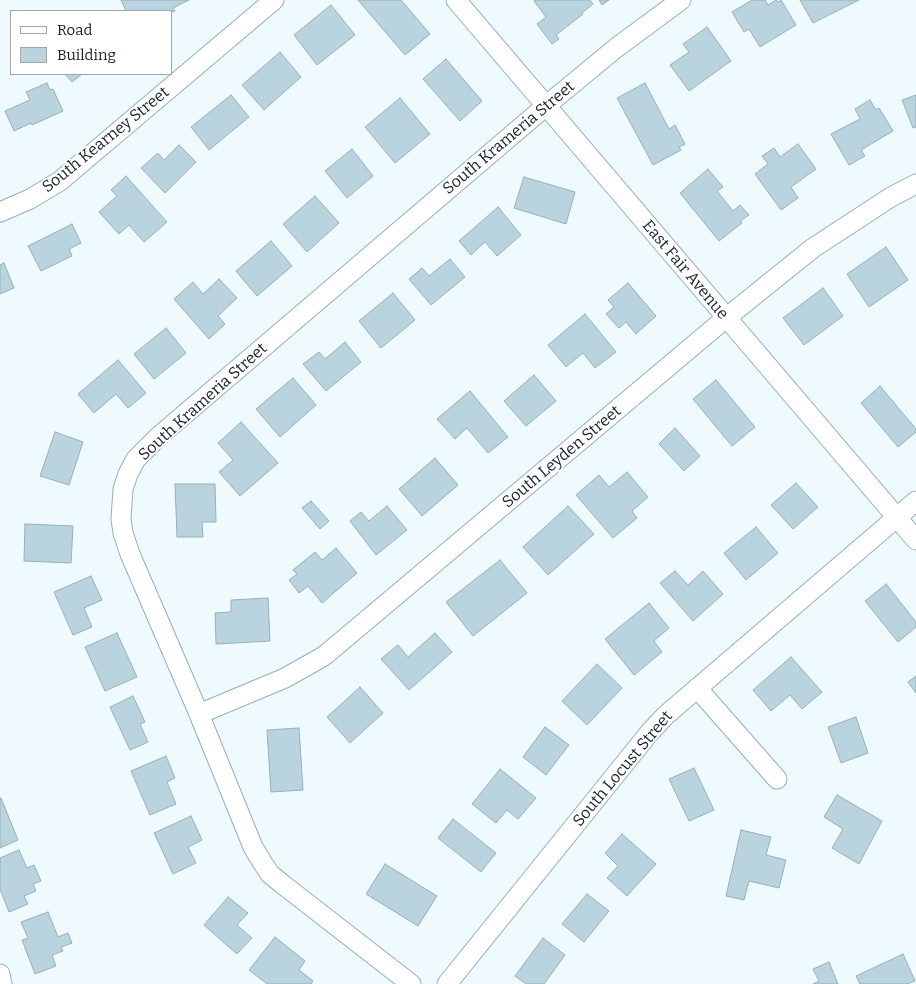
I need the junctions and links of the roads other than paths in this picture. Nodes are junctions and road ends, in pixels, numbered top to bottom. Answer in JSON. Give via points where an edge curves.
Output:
{"nodes":[{"id":1,"x":274,"y":0,"type":"edge"},
{"id":2,"x":456,"y":0,"type":"edge"},
{"id":3,"x":681,"y":0,"type":"edge"},
{"id":4,"x":547,"y":105,"type":"junction"},
{"id":5,"x":916,"y":184,"type":"edge"},
{"id":6,"x":0,"y":212,"type":"edge"},
{"id":7,"x":726,"y":318,"type":"junction"},
{"id":8,"x":916,"y":501,"type":"edge"},
{"id":9,"x":897,"y":518,"type":"junction"},
{"id":10,"x":916,"y":540,"type":"edge"},
{"id":11,"x":697,"y":688,"type":"junction"},
{"id":12,"x":199,"y":714,"type":"junction"},
{"id":13,"x":777,"y":779,"type":"dead end"},
{"id":14,"x":0,"y":974,"type":"edge"},
{"id":15,"x":2,"y":984,"type":"edge"},
{"id":16,"x":411,"y":984,"type":"edge"},
{"id":17,"x":447,"y":984,"type":"edge"}],
"edges":[{"from":1,"to":6,"type":"street","name":"South Kearney Street","via":[[60,180]]},
{"from":2,"to":4,"type":"street","name":"East Fair Avenue"},
{"from":3,"to":4,"type":"street","name":"South Krameria Street"},
{"from":4,"to":7,"type":"street","name":"East Fair Avenue"},
{"from":4,"to":12,"type":"street","name":"South Krameria Street","via":[[158,437],[136,460],[123,489],[123,533]]},
{"from":5,"to":7,"type":"street","name":"South Leyden Street","via":[[890,197],[820,243]]},
{"from":7,"to":9,"type":"street","name":"East Fair Avenue"},
{"from":7,"to":12,"type":"street","name":"South Leyden Street","via":[[324,656],[285,678]]},
{"from":8,"to":9,"type":"street","name":"South Locust Street"},
{"from":9,"to":10,"type":"street","name":"East Fair Avenue"},
{"from":9,"to":11,"type":"street","name":"South Locust Street"},
{"from":11,"to":13,"type":"street"},
{"from":11,"to":17,"type":"street","name":"South Locust Street","via":[[650,732]]},
{"from":12,"to":16,"type":"street","name":"South Krameria Street","via":[[253,847],[270,874]]},
{"from":14,"to":15,"type":"street"}]}
